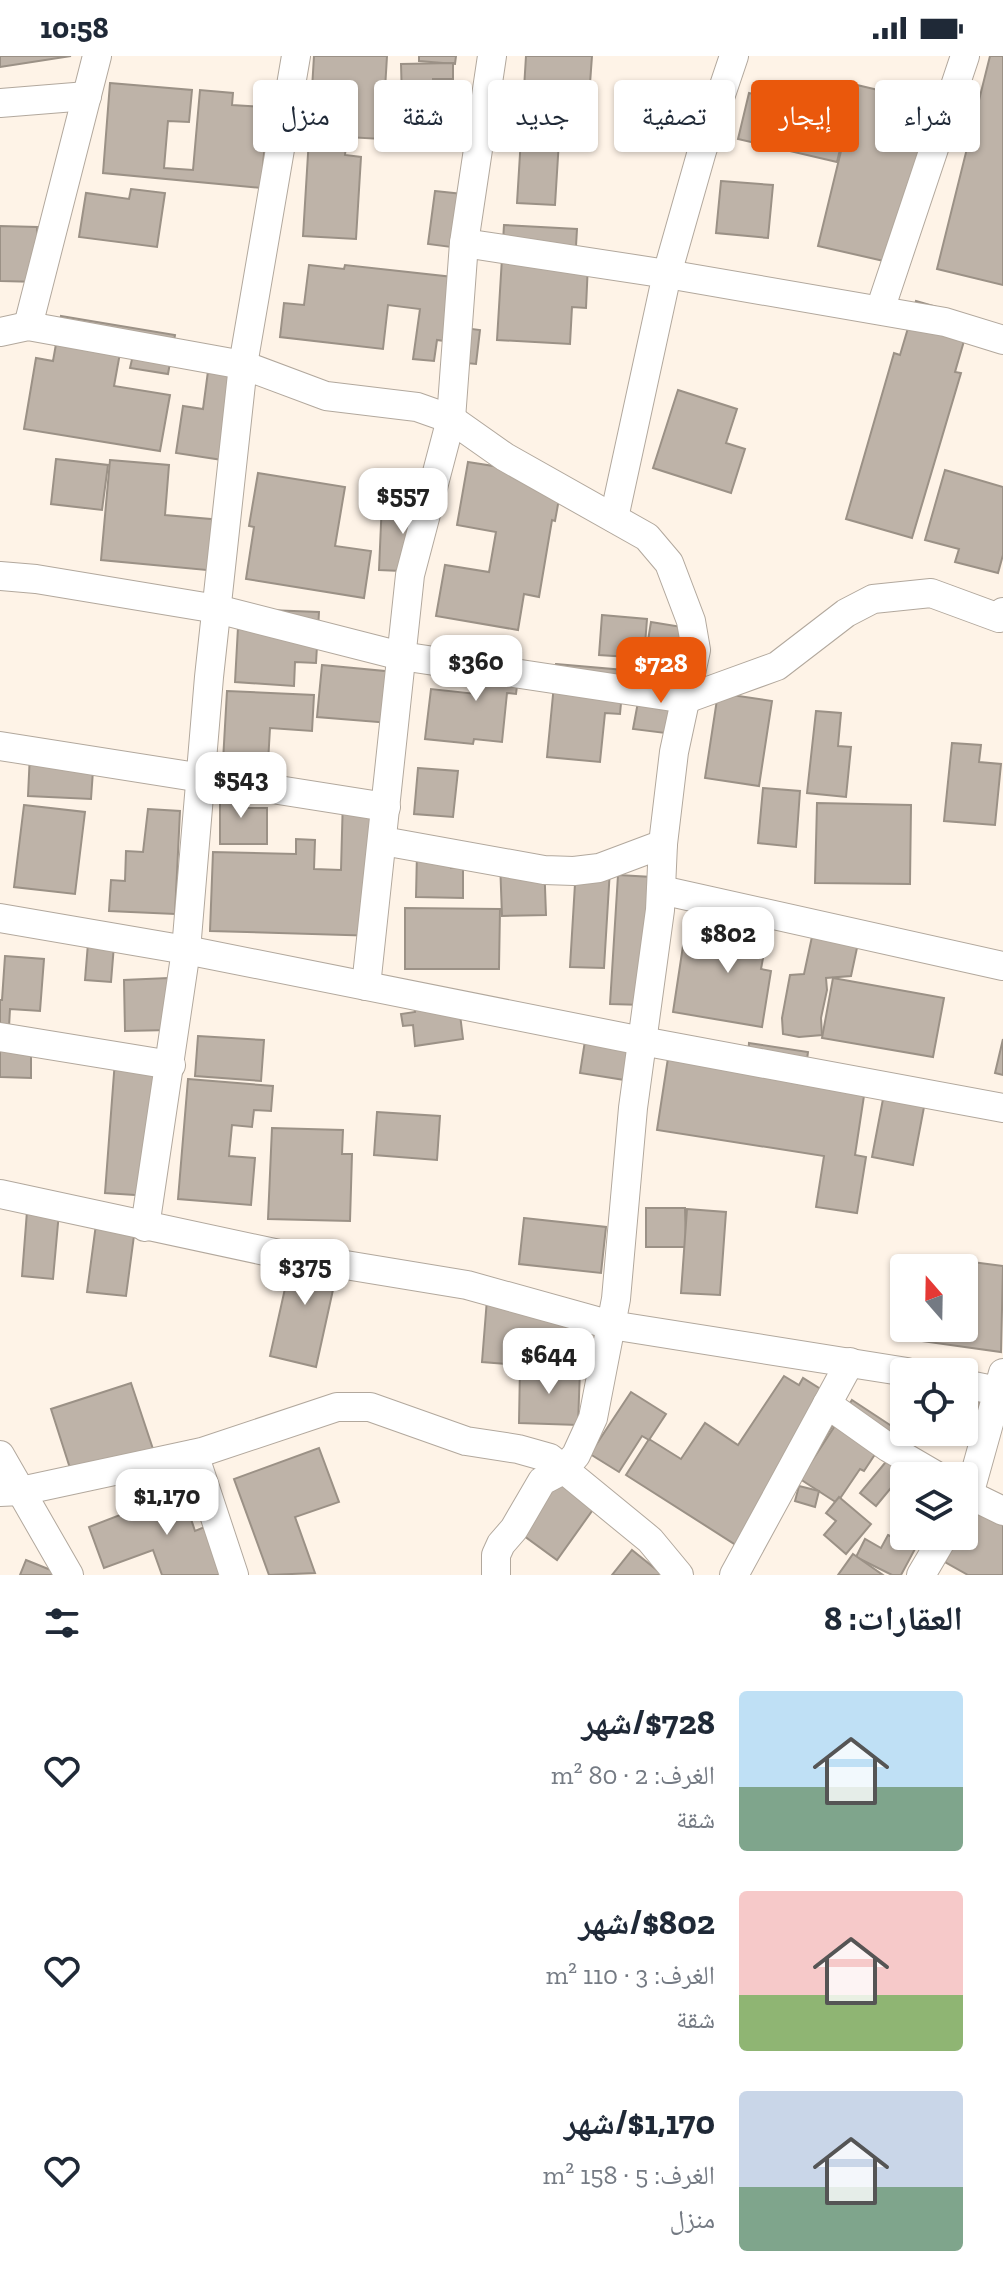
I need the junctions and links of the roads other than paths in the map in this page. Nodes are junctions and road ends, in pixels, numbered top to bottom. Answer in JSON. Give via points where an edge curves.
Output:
{"nodes":[{"id":1,"x":97,"y":56,"type":"edge"},
{"id":2,"x":296,"y":56,"type":"edge"},
{"id":3,"x":492,"y":56,"type":"edge"},
{"id":4,"x":734,"y":56,"type":"edge"},
{"id":5,"x":965,"y":56,"type":"edge"},
{"id":6,"x":87,"y":96,"type":"junction"},
{"id":7,"x":0,"y":103,"type":"edge"},
{"id":8,"x":464,"y":243,"type":"junction"},
{"id":9,"x":667,"y":274,"type":"junction"},
{"id":10,"x":880,"y":310,"type":"junction"},
{"id":11,"x":28,"y":326,"type":"junction"},
{"id":12,"x":0,"y":332,"type":"edge"},
{"id":13,"x":1003,"y":340,"type":"edge"},
{"id":14,"x":243,"y":365,"type":"junction"},
{"id":15,"x":451,"y":419,"type":"junction"},
{"id":16,"x":614,"y":518,"type":"junction"},
{"id":17,"x":0,"y":576,"type":"edge"},
{"id":18,"x":217,"y":609,"type":"junction"},
{"id":19,"x":1002,"y":616,"type":"edge"},
{"id":20,"x":401,"y":656,"type":"junction"},
{"id":21,"x":686,"y":699,"type":"junction"},
{"id":22,"x":0,"y":746,"type":"edge"},
{"id":23,"x":201,"y":778,"type":"junction"},
{"id":24,"x":386,"y":807,"type":"junction"},
{"id":25,"x":383,"y":841,"type":"junction"},
{"id":26,"x":663,"y":844,"type":"junction"},
{"id":27,"x":661,"y":890,"type":"junction"},
{"id":28,"x":0,"y":918,"type":"edge"},
{"id":29,"x":186,"y":950,"type":"junction"},
{"id":30,"x":1003,"y":966,"type":"edge"},
{"id":31,"x":366,"y":986,"type":"junction"},
{"id":32,"x":0,"y":1037,"type":"edge"},
{"id":33,"x":642,"y":1041,"type":"junction"},
{"id":34,"x":171,"y":1065,"type":"junction"},
{"id":35,"x":1003,"y":1108,"type":"edge"},
{"id":36,"x":0,"y":1194,"type":"edge"},
{"id":37,"x":145,"y":1227,"type":"junction"},
{"id":38,"x":611,"y":1325,"type":"junction"},
{"id":39,"x":850,"y":1362,"type":"junction"},
{"id":40,"x":890,"y":1369,"type":"edge"},
{"id":41,"x":978,"y":1385,"type":"edge"},
{"id":42,"x":1001,"y":1386,"type":"edge"},
{"id":43,"x":827,"y":1404,"type":"junction"},
{"id":44,"x":194,"y":1454,"type":"junction"},
{"id":45,"x":0,"y":1455,"type":"edge"},
{"id":46,"x":913,"y":1462,"type":"edge"},
{"id":47,"x":977,"y":1462,"type":"edge"},
{"id":48,"x":563,"y":1470,"type":"junction"},
{"id":49,"x":11,"y":1491,"type":"edge"},
{"id":50,"x":978,"y":1501,"type":"edge"},
{"id":51,"x":1003,"y":1511,"type":"edge"},
{"id":52,"x":936,"y":1550,"type":"edge"},
{"id":53,"x":736,"y":1574,"type":"edge"},
{"id":54,"x":69,"y":1575,"type":"edge"},
{"id":55,"x":234,"y":1575,"type":"edge"},
{"id":56,"x":496,"y":1575,"type":"edge"},
{"id":57,"x":679,"y":1575,"type":"edge"},
{"id":58,"x":921,"y":1575,"type":"edge"}],
"edges":[{"from":1,"to":6,"type":"street"},
{"from":2,"to":14,"type":"street"},
{"from":3,"to":8,"type":"street"},
{"from":4,"to":9,"type":"street"},
{"from":5,"to":10,"type":"street"},
{"from":6,"to":7,"type":"street"},
{"from":6,"to":11,"type":"street"},
{"from":8,"to":9,"type":"street"},
{"from":8,"to":15,"type":"street"},
{"from":9,"to":10,"type":"street"},
{"from":9,"to":16,"type":"street"},
{"from":10,"to":13,"type":"street"},
{"from":11,"to":12,"type":"street"},
{"from":11,"to":14,"type":"street"},
{"from":14,"to":15,"type":"street","via":[[326,396],[417,407]]},
{"from":14,"to":18,"type":"street"},
{"from":15,"to":16,"type":"street","via":[[505,457]]},
{"from":15,"to":20,"type":"street","via":[[410,575]]},
{"from":16,"to":21,"type":"street","via":[[647,537],[669,563],[696,650]]},
{"from":17,"to":18,"type":"street"},
{"from":18,"to":20,"type":"street"},
{"from":18,"to":23,"type":"street"},
{"from":19,"to":21,"type":"street","via":[[931,593],[873,599],[777,666]]},
{"from":20,"to":21,"type":"street"},
{"from":20,"to":24,"type":"street"},
{"from":21,"to":26,"type":"street"},
{"from":22,"to":23,"type":"street"},
{"from":23,"to":24,"type":"street"},
{"from":23,"to":29,"type":"street"},
{"from":24,"to":25,"type":"street"},
{"from":25,"to":26,"type":"street","via":[[574,871],[599,868]]},
{"from":25,"to":31,"type":"street"},
{"from":26,"to":27,"type":"street"},
{"from":27,"to":30,"type":"street"},
{"from":27,"to":33,"type":"street"},
{"from":28,"to":29,"type":"street"},
{"from":29,"to":31,"type":"street"},
{"from":29,"to":34,"type":"street"},
{"from":31,"to":33,"type":"street"},
{"from":32,"to":34,"type":"street"},
{"from":33,"to":35,"type":"street"},
{"from":33,"to":38,"type":"street"},
{"from":34,"to":37,"type":"street"},
{"from":36,"to":37,"type":"street"},
{"from":37,"to":38,"type":"street","via":[[467,1285]]},
{"from":38,"to":39,"type":"street"},
{"from":38,"to":48,"type":"street","via":[[593,1418]]},
{"from":39,"to":40,"type":"street"},
{"from":39,"to":43,"type":"street"},
{"from":41,"to":42,"type":"street"},
{"from":42,"to":47,"type":"street"},
{"from":43,"to":46,"type":"street"},
{"from":43,"to":53,"type":"street"},
{"from":44,"to":48,"type":"street","via":[[317,1412],[370,1407],[466,1441],[550,1458]]},
{"from":44,"to":49,"type":"street"},
{"from":44,"to":55,"type":"street"},
{"from":45,"to":49,"type":"street"},
{"from":48,"to":56,"type":"street","via":[[542,1481],[501,1544]]},
{"from":48,"to":57,"type":"street","via":[[650,1540]]},
{"from":49,"to":54,"type":"street"},
{"from":50,"to":51,"type":"street"},
{"from":52,"to":58,"type":"street"}]}
